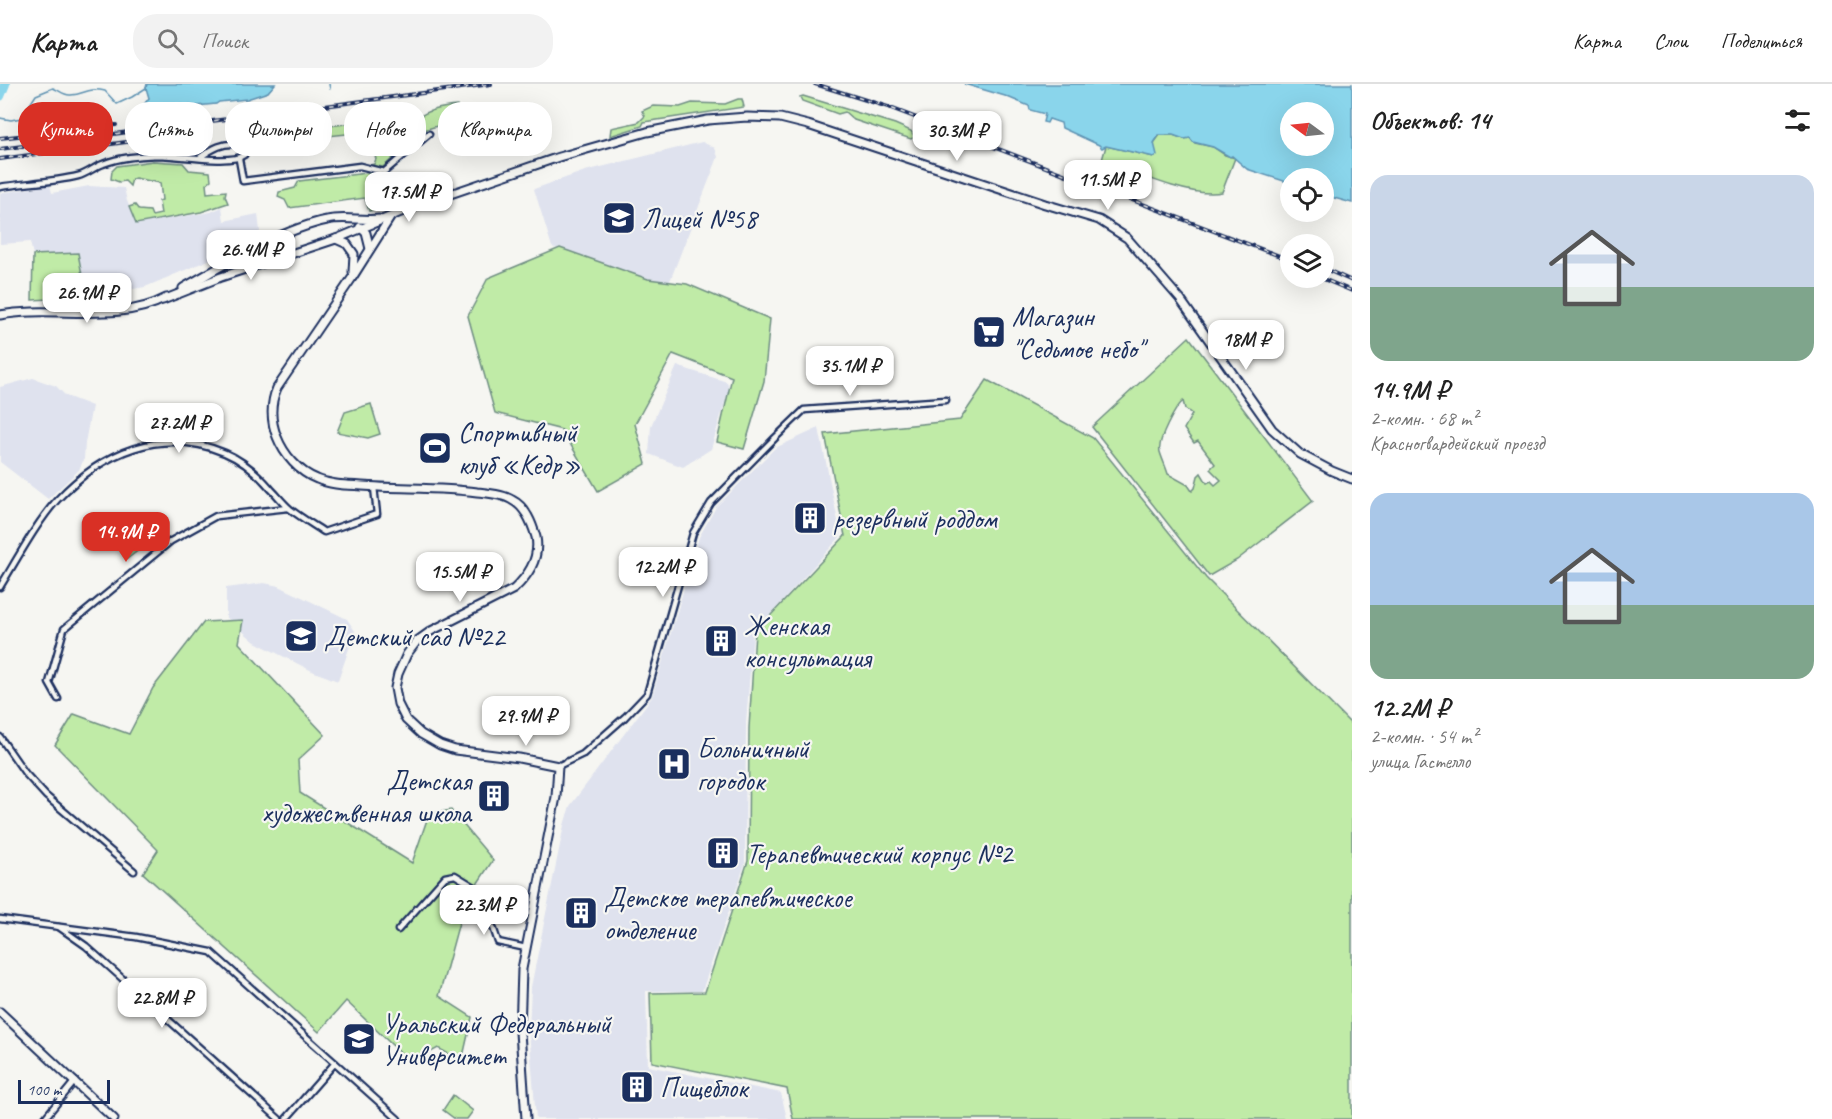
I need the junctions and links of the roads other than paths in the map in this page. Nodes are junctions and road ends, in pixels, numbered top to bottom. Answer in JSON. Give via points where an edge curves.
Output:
{"nodes":[{"id":1,"x":429,"y":134,"type":"dead end"},
{"id":2,"x":199,"y":158,"type":"junction"},
{"id":3,"x":239,"y":159,"type":"junction"},
{"id":4,"x":0,"y":187,"type":"edge"},
{"id":5,"x":390,"y":218,"type":"junction"},
{"id":6,"x":347,"y":220,"type":"junction"},
{"id":7,"x":362,"y":229,"type":"junction"},
{"id":8,"x":336,"y":239,"type":"junction"},
{"id":9,"x":370,"y":249,"type":"junction"},
{"id":10,"x":219,"y":268,"type":"junction"},
{"id":11,"x":221,"y":278,"type":"junction"},
{"id":12,"x":352,"y":278,"type":"junction"},
{"id":13,"x":163,"y":300,"type":"junction"},
{"id":14,"x":0,"y":315,"type":"edge"},
{"id":15,"x":946,"y":400,"type":"dead end"},
{"id":16,"x":1352,"y":479,"type":"edge"},
{"id":17,"x":374,"y":487,"type":"junction"},
{"id":18,"x":288,"y":508,"type":"junction"},
{"id":19,"x":0,"y":587,"type":"edge"},
{"id":20,"x":58,"y":699,"type":"dead end"},
{"id":21,"x":0,"y":737,"type":"edge"},
{"id":22,"x":558,"y":766,"type":"junction"},
{"id":23,"x":134,"y":871,"type":"dead end"},
{"id":24,"x":0,"y":919,"type":"edge"},
{"id":25,"x":56,"y":926,"type":"junction"},
{"id":26,"x":398,"y":930,"type":"dead end"},
{"id":27,"x":526,"y":948,"type":"junction"},
{"id":28,"x":0,"y":1012,"type":"edge"},
{"id":29,"x":335,"y":1063,"type":"junction"},
{"id":30,"x":75,"y":1081,"type":"junction"},
{"id":31,"x":45,"y":1119,"type":"edge"},
{"id":32,"x":114,"y":1119,"type":"edge"},
{"id":33,"x":279,"y":1119,"type":"edge"},
{"id":34,"x":286,"y":1119,"type":"edge"},
{"id":35,"x":398,"y":1119,"type":"edge"},
{"id":36,"x":526,"y":1119,"type":"edge"}],
"edges":[{"from":1,"to":3,"type":"street","via":[[384,172],[360,166],[243,181]]},
{"from":2,"to":3,"type":"street"},
{"from":2,"to":3,"type":"street","via":[[214,147],[232,143],[245,149]]},
{"from":2,"to":4,"type":"street","via":[[136,156],[102,164],[80,176]]},
{"from":5,"to":6,"type":"street"},
{"from":5,"to":7,"type":"street"},
{"from":5,"to":9,"type":"street"},
{"from":5,"to":16,"type":"street","via":[[559,157],[665,127],[747,117],[780,118],[808,125],[1089,217],[1116,230],[1169,285],[1272,429],[1300,454]]},
{"from":6,"to":7,"type":"street"},
{"from":6,"to":10,"type":"street","via":[[329,219],[304,228]]},
{"from":7,"to":8,"type":"street"},
{"from":7,"to":9,"type":"street"},
{"from":8,"to":11,"type":"street"},
{"from":8,"to":12,"type":"street","via":[[347,244],[354,254]]},
{"from":9,"to":12,"type":"street"},
{"from":10,"to":11,"type":"street","via":[[217,274]]},
{"from":10,"to":13,"type":"street"},
{"from":11,"to":13,"type":"street"},
{"from":12,"to":17,"type":"street","via":[[277,388],[272,411],[275,433],[283,449],[306,473],[332,483]]},
{"from":13,"to":14,"type":"street","via":[[130,310]]},
{"from":15,"to":22,"type":"street","via":[[804,410],[711,503],[693,533],[646,694],[583,753]]},
{"from":17,"to":18,"type":"street","via":[[376,514],[324,532]]},
{"from":17,"to":22,"type":"street","via":[[488,493],[512,499],[527,513],[538,549],[527,574],[514,589],[417,641],[402,663],[395,688],[406,720],[440,745]]},
{"from":18,"to":19,"type":"street","via":[[245,465],[225,453],[198,445],[145,444],[92,468],[56,501]]},
{"from":18,"to":20,"type":"street","via":[[216,516],[171,541],[64,629],[49,683]]},
{"from":21,"to":23,"type":"street","via":[[46,796]]},
{"from":22,"to":27,"type":"street","via":[[556,797]]},
{"from":24,"to":25,"type":"street"},
{"from":25,"to":29,"type":"street","via":[[211,952]]},
{"from":25,"to":33,"type":"street","via":[[86,946]]},
{"from":26,"to":27,"type":"street","via":[[445,877],[454,875],[478,889],[484,916],[498,942]]},
{"from":27,"to":36,"type":"street","via":[[520,1032]]},
{"from":28,"to":30,"type":"street"},
{"from":29,"to":34,"type":"street"},
{"from":29,"to":35,"type":"street"},
{"from":30,"to":31,"type":"street"},
{"from":30,"to":32,"type":"street"}]}
